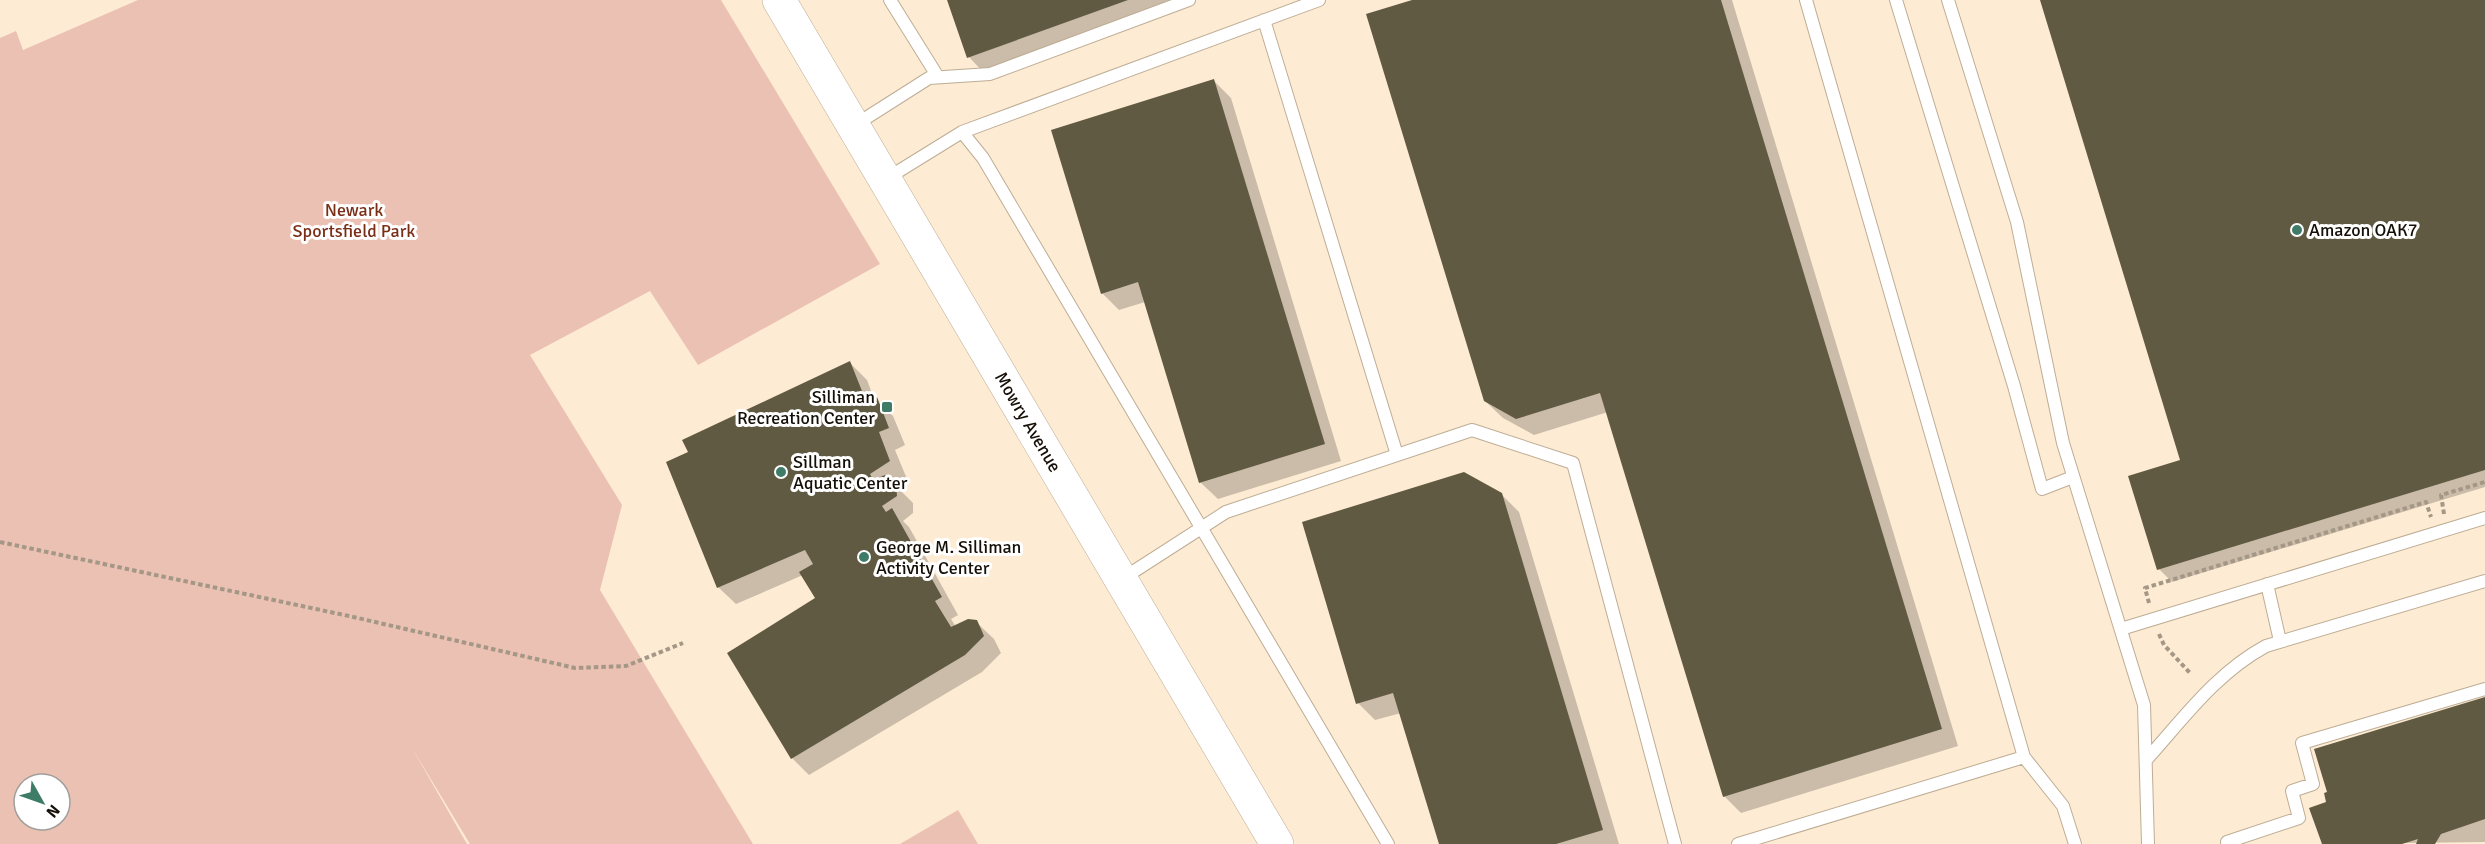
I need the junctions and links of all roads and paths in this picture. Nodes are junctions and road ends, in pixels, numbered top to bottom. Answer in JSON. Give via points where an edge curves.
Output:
{"nodes":[{"id":1,"x":780,"y":0,"type":"edge"},
{"id":2,"x":891,"y":0,"type":"edge"},
{"id":3,"x":1189,"y":0,"type":"edge"},
{"id":4,"x":1319,"y":0,"type":"edge"},
{"id":5,"x":1806,"y":0,"type":"edge"},
{"id":6,"x":1896,"y":0,"type":"edge"},
{"id":7,"x":1948,"y":0,"type":"edge"},
{"id":8,"x":1263,"y":20,"type":"junction"},
{"id":9,"x":938,"y":77,"type":"junction"},
{"id":10,"x":854,"y":126,"type":"junction"},
{"id":11,"x":962,"y":132,"type":"junction"},
{"id":12,"x":886,"y":180,"type":"junction"},
{"id":13,"x":1397,"y":455,"type":"junction"},
{"id":14,"x":2073,"y":477,"type":"junction"},
{"id":15,"x":2485,"y":482,"type":"edge"},
{"id":16,"x":2485,"y":518,"type":"edge"},
{"id":17,"x":1199,"y":528,"type":"junction"},
{"id":18,"x":0,"y":542,"type":"edge"},
{"id":19,"x":1121,"y":580,"type":"junction"},
{"id":20,"x":2485,"y":581,"type":"edge"},
{"id":21,"x":2267,"y":584,"type":"junction"},
{"id":22,"x":2149,"y":603,"type":"dead end"},
{"id":23,"x":2121,"y":629,"type":"junction"},
{"id":24,"x":2159,"y":631,"type":"dead end"},
{"id":25,"x":2280,"y":641,"type":"junction"},
{"id":26,"x":683,"y":643,"type":"dead end"},
{"id":27,"x":2190,"y":673,"type":"dead end"},
{"id":28,"x":2485,"y":689,"type":"edge"},
{"id":29,"x":2024,"y":757,"type":"junction"},
{"id":30,"x":2146,"y":760,"type":"junction"},
{"id":31,"x":2227,"y":842,"type":"dead end"},
{"id":32,"x":1277,"y":844,"type":"edge"},
{"id":33,"x":1388,"y":844,"type":"edge"},
{"id":34,"x":1675,"y":844,"type":"edge"},
{"id":35,"x":1738,"y":844,"type":"edge"},
{"id":36,"x":2075,"y":844,"type":"edge"},
{"id":37,"x":2148,"y":844,"type":"edge"}],
"edges":[{"from":1,"to":10,"type":"main road","name":"Mowry Avenue"},
{"from":2,"to":9,"type":"lane"},
{"from":3,"to":9,"type":"lane","via":[[990,74]]},
{"from":4,"to":8,"type":"lane"},
{"from":5,"to":29,"type":"lane"},
{"from":6,"to":14,"type":"lane","via":[[2042,489]]},
{"from":7,"to":14,"type":"lane","via":[[2017,222]]},
{"from":8,"to":11,"type":"lane"},
{"from":8,"to":13,"type":"lane"},
{"from":9,"to":10,"type":"lane","via":[[929,78]]},
{"from":10,"to":12,"type":"main road","name":"Mowry Avenue"},
{"from":11,"to":12,"type":"lane"},
{"from":11,"to":17,"type":"lane","via":[[983,158]]},
{"from":12,"to":19,"type":"main road","name":"Mowry Avenue"},
{"from":13,"to":17,"type":"lane","via":[[1226,512]]},
{"from":13,"to":34,"type":"lane","via":[[1472,430],[1573,463]]},
{"from":14,"to":23,"type":"lane"},
{"from":15,"to":22,"type":"path","via":[[2441,495],[2446,513],[2430,517],[2426,502],[2145,588]]},
{"from":16,"to":21,"type":"lane"},
{"from":17,"to":19,"type":"lane"},
{"from":17,"to":33,"type":"lane"},
{"from":18,"to":26,"type":"path","via":[[575,668],[626,666]]},
{"from":19,"to":32,"type":"main road","name":"Mowry Avenue"},
{"from":20,"to":25,"type":"lane"},
{"from":21,"to":23,"type":"lane"},
{"from":21,"to":25,"type":"lane"},
{"from":23,"to":30,"type":"lane","via":[[2144,705]]},
{"from":24,"to":27,"type":"path","via":[[2164,645]]},
{"from":25,"to":30,"type":"lane","via":[[2244,657],[2213,683]]},
{"from":28,"to":31,"type":"lane","via":[[2302,743],[2313,784],[2292,791],[2298,818]]},
{"from":29,"to":35,"type":"lane"},
{"from":29,"to":36,"type":"lane","via":[[2063,806]]},
{"from":30,"to":37,"type":"lane"}]}
